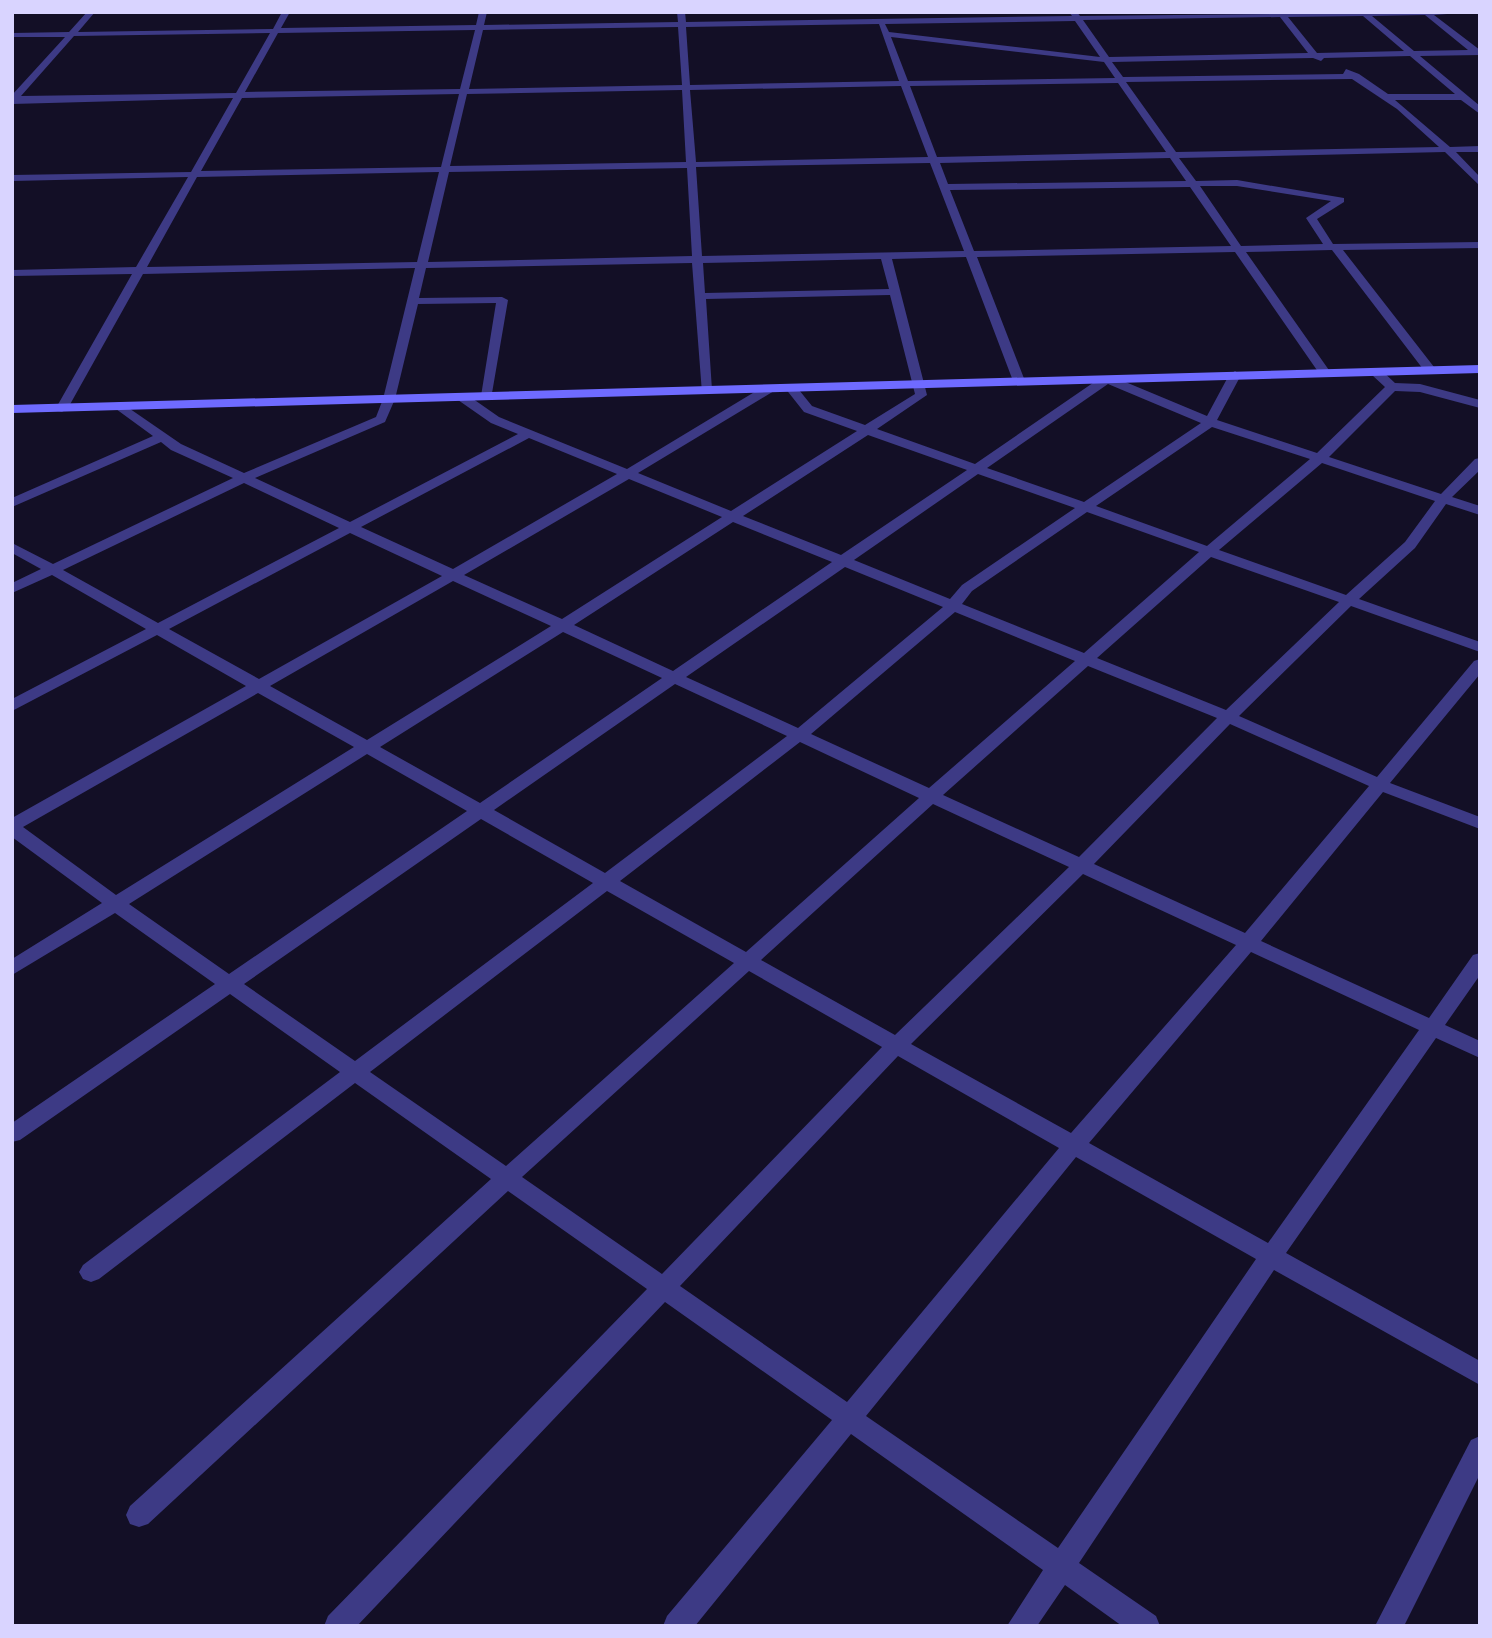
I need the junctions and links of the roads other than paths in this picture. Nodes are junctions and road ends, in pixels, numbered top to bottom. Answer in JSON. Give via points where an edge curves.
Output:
{"nodes":[{"id":1,"x":90,"y":12,"type":"edge"},
{"id":2,"x":286,"y":12,"type":"edge"},
{"id":3,"x":483,"y":12,"type":"edge"},
{"id":4,"x":681,"y":12,"type":"edge"},
{"id":5,"x":1471,"y":12,"type":"edge"},
{"id":6,"x":1364,"y":13,"type":"edge"},
{"id":7,"x":1426,"y":13,"type":"edge"},
{"id":8,"x":1282,"y":14,"type":"edge"},
{"id":9,"x":1075,"y":15,"type":"edge"},
{"id":10,"x":879,"y":17,"type":"edge"},
{"id":11,"x":682,"y":25,"type":"junction"},
{"id":12,"x":479,"y":28,"type":"junction"},
{"id":13,"x":276,"y":31,"type":"junction"},
{"id":14,"x":71,"y":34,"type":"junction"},
{"id":15,"x":886,"y":34,"type":"junction"},
{"id":16,"x":12,"y":35,"type":"edge"},
{"id":17,"x":1410,"y":53,"type":"junction"},
{"id":18,"x":1478,"y":53,"type":"edge"},
{"id":19,"x":1314,"y":55,"type":"junction"},
{"id":20,"x":1107,"y":60,"type":"junction"},
{"id":21,"x":1356,"y":76,"type":"junction"},
{"id":22,"x":1121,"y":80,"type":"junction"},
{"id":23,"x":904,"y":83,"type":"junction"},
{"id":24,"x":686,"y":87,"type":"junction"},
{"id":25,"x":464,"y":91,"type":"junction"},
{"id":26,"x":239,"y":95,"type":"junction"},
{"id":27,"x":1384,"y":97,"type":"junction"},
{"id":28,"x":1463,"y":97,"type":"junction"},
{"id":29,"x":1480,"y":97,"type":"edge"},
{"id":30,"x":13,"y":100,"type":"edge"},
{"id":31,"x":1480,"y":111,"type":"edge"},
{"id":32,"x":1480,"y":149,"type":"edge"},
{"id":33,"x":1450,"y":150,"type":"junction"},
{"id":34,"x":1172,"y":154,"type":"junction"},
{"id":35,"x":934,"y":159,"type":"junction"},
{"id":36,"x":691,"y":164,"type":"junction"},
{"id":37,"x":445,"y":169,"type":"junction"},
{"id":38,"x":194,"y":175,"type":"junction"},
{"id":39,"x":12,"y":178,"type":"edge"},
{"id":40,"x":1192,"y":183,"type":"junction"},
{"id":41,"x":1480,"y":183,"type":"edge"},
{"id":42,"x":944,"y":187,"type":"junction"},
{"id":43,"x":1480,"y":245,"type":"edge"},
{"id":44,"x":1333,"y":247,"type":"junction"},
{"id":45,"x":1238,"y":248,"type":"junction"},
{"id":46,"x":970,"y":254,"type":"junction"},
{"id":47,"x":886,"y":256,"type":"junction"},
{"id":48,"x":697,"y":259,"type":"junction"},
{"id":49,"x":421,"y":265,"type":"junction"},
{"id":50,"x":140,"y":271,"type":"junction"},
{"id":51,"x":12,"y":273,"type":"edge"},
{"id":52,"x":895,"y":292,"type":"junction"},
{"id":53,"x":700,"y":296,"type":"junction"},
{"id":54,"x":413,"y":301,"type":"junction"},
{"id":55,"x":1480,"y":369,"type":"edge"},
{"id":56,"x":1430,"y":370,"type":"junction"},
{"id":57,"x":1376,"y":372,"type":"junction"},
{"id":58,"x":1325,"y":373,"type":"junction"},
{"id":59,"x":1235,"y":375,"type":"junction"},
{"id":60,"x":1107,"y":379,"type":"junction"},
{"id":61,"x":1019,"y":381,"type":"junction"},
{"id":62,"x":920,"y":384,"type":"junction"},
{"id":63,"x":1392,"y":387,"type":"junction"},
{"id":64,"x":770,"y":388,"type":"junction"},
{"id":65,"x":791,"y":388,"type":"junction"},
{"id":66,"x":706,"y":390,"type":"junction"},
{"id":67,"x":488,"y":396,"type":"junction"},
{"id":68,"x":462,"y":397,"type":"junction"},
{"id":69,"x":389,"y":399,"type":"junction"},
{"id":70,"x":1480,"y":404,"type":"edge"},
{"id":71,"x":120,"y":406,"type":"junction"},
{"id":72,"x":62,"y":408,"type":"junction"},
{"id":73,"x":12,"y":409,"type":"edge"},
{"id":74,"x":1210,"y":422,"type":"junction"},
{"id":75,"x":868,"y":430,"type":"junction"},
{"id":76,"x":527,"y":434,"type":"junction"},
{"id":77,"x":162,"y":437,"type":"junction"},
{"id":78,"x":1320,"y":458,"type":"junction"},
{"id":79,"x":1480,"y":462,"type":"edge"},
{"id":80,"x":977,"y":469,"type":"junction"},
{"id":81,"x":629,"y":475,"type":"junction"},
{"id":82,"x":244,"y":478,"type":"junction"},
{"id":83,"x":1443,"y":499,"type":"junction"},
{"id":84,"x":12,"y":503,"type":"edge"},
{"id":85,"x":1084,"y":506,"type":"junction"},
{"id":86,"x":1480,"y":511,"type":"edge"},
{"id":87,"x":733,"y":517,"type":"junction"},
{"id":88,"x":349,"y":526,"type":"junction"},
{"id":89,"x":12,"y":547,"type":"edge"},
{"id":90,"x":1209,"y":551,"type":"junction"},
{"id":91,"x":842,"y":562,"type":"junction"},
{"id":92,"x":52,"y":570,"type":"junction"},
{"id":93,"x":453,"y":575,"type":"junction"},
{"id":94,"x":12,"y":589,"type":"edge"},
{"id":95,"x":1348,"y":601,"type":"junction"},
{"id":96,"x":952,"y":607,"type":"junction"},
{"id":97,"x":563,"y":625,"type":"junction"},
{"id":98,"x":159,"y":630,"type":"junction"},
{"id":99,"x":1480,"y":648,"type":"edge"},
{"id":100,"x":1086,"y":660,"type":"junction"},
{"id":101,"x":1480,"y":664,"type":"edge"},
{"id":102,"x":675,"y":677,"type":"junction"},
{"id":103,"x":256,"y":685,"type":"junction"},
{"id":104,"x":12,"y":706,"type":"edge"},
{"id":105,"x":1228,"y":717,"type":"junction"},
{"id":106,"x":801,"y":734,"type":"junction"},
{"id":107,"x":366,"y":747,"type":"junction"},
{"id":108,"x":1380,"y":785,"type":"junction"},
{"id":109,"x":932,"y":796,"type":"junction"},
{"id":110,"x":480,"y":811,"type":"junction"},
{"id":111,"x":1480,"y":823,"type":"edge"},
{"id":112,"x":12,"y":827,"type":"edge"},
{"id":113,"x":1081,"y":866,"type":"junction"},
{"id":114,"x":608,"y":883,"type":"junction"},
{"id":115,"x":114,"y":903,"type":"junction"},
{"id":116,"x":1248,"y":943,"type":"junction"},
{"id":117,"x":1480,"y":960,"type":"edge"},
{"id":118,"x":748,"y":962,"type":"junction"},
{"id":119,"x":12,"y":968,"type":"edge"},
{"id":120,"x":229,"y":984,"type":"junction"},
{"id":121,"x":1433,"y":1028,"type":"junction"},
{"id":122,"x":897,"y":1045,"type":"junction"},
{"id":123,"x":1480,"y":1050,"type":"edge"},
{"id":124,"x":356,"y":1073,"type":"junction"},
{"id":125,"x":12,"y":1133,"type":"edge"},
{"id":126,"x":1074,"y":1145,"type":"junction"},
{"id":127,"x":506,"y":1178,"type":"junction"},
{"id":128,"x":1271,"y":1256,"type":"junction"},
{"id":129,"x":91,"y":1272,"type":"dead end"},
{"id":130,"x":663,"y":1287,"type":"junction"},
{"id":131,"x":1480,"y":1374,"type":"edge"},
{"id":132,"x":850,"y":1419,"type":"junction"},
{"id":133,"x":1480,"y":1448,"type":"edge"},
{"id":134,"x":139,"y":1516,"type":"dead end"},
{"id":135,"x":1061,"y":1566,"type":"junction"},
{"id":136,"x":338,"y":1626,"type":"edge"},
{"id":137,"x":677,"y":1626,"type":"edge"},
{"id":138,"x":1021,"y":1626,"type":"edge"},
{"id":139,"x":1146,"y":1626,"type":"edge"},
{"id":140,"x":1389,"y":1626,"type":"edge"}],
"edges":[{"from":1,"to":14,"type":"street"},
{"from":2,"to":13,"type":"street"},
{"from":3,"to":12,"type":"street"},
{"from":4,"to":11,"type":"street"},
{"from":5,"to":7,"type":"street"},
{"from":6,"to":7,"type":"street"},
{"from":6,"to":8,"type":"street"},
{"from":6,"to":17,"type":"street"},
{"from":7,"to":18,"type":"street"},
{"from":8,"to":9,"type":"street"},
{"from":8,"to":19,"type":"street"},
{"from":9,"to":10,"type":"street"},
{"from":9,"to":20,"type":"street"},
{"from":10,"to":11,"type":"street"},
{"from":10,"to":15,"type":"street"},
{"from":11,"to":12,"type":"street"},
{"from":11,"to":24,"type":"street"},
{"from":12,"to":13,"type":"street"},
{"from":12,"to":25,"type":"street"},
{"from":13,"to":14,"type":"street"},
{"from":13,"to":26,"type":"street"},
{"from":14,"to":16,"type":"street"},
{"from":14,"to":30,"type":"street"},
{"from":15,"to":20,"type":"street"},
{"from":15,"to":23,"type":"street"},
{"from":17,"to":18,"type":"street"},
{"from":17,"to":19,"type":"street"},
{"from":17,"to":28,"type":"street"},
{"from":19,"to":20,"type":"street"},
{"from":19,"to":21,"type":"street"},
{"from":20,"to":22,"type":"street"},
{"from":21,"to":22,"type":"street"},
{"from":21,"to":27,"type":"street"},
{"from":22,"to":23,"type":"street"},
{"from":22,"to":34,"type":"street"},
{"from":23,"to":24,"type":"street"},
{"from":23,"to":35,"type":"street"},
{"from":24,"to":25,"type":"street"},
{"from":24,"to":36,"type":"street"},
{"from":25,"to":26,"type":"street"},
{"from":25,"to":37,"type":"street"},
{"from":26,"to":30,"type":"street"},
{"from":26,"to":38,"type":"street"},
{"from":27,"to":28,"type":"street"},
{"from":27,"to":33,"type":"street"},
{"from":28,"to":29,"type":"street"},
{"from":28,"to":31,"type":"street"},
{"from":32,"to":33,"type":"street"},
{"from":33,"to":34,"type":"street"},
{"from":33,"to":41,"type":"street"},
{"from":34,"to":35,"type":"street"},
{"from":34,"to":40,"type":"street"},
{"from":35,"to":36,"type":"street"},
{"from":35,"to":42,"type":"street"},
{"from":36,"to":37,"type":"street"},
{"from":36,"to":48,"type":"street"},
{"from":37,"to":38,"type":"street"},
{"from":37,"to":49,"type":"street"},
{"from":38,"to":39,"type":"street"},
{"from":38,"to":50,"type":"street"},
{"from":40,"to":42,"type":"street"},
{"from":40,"to":44,"type":"street","via":[[1237,183],[1340,200],[1311,218]]},
{"from":40,"to":45,"type":"street"},
{"from":42,"to":46,"type":"street"},
{"from":43,"to":44,"type":"street"},
{"from":44,"to":45,"type":"street"},
{"from":44,"to":56,"type":"street"},
{"from":45,"to":46,"type":"street"},
{"from":45,"to":58,"type":"street"},
{"from":46,"to":47,"type":"street"},
{"from":46,"to":61,"type":"street"},
{"from":47,"to":48,"type":"street"},
{"from":47,"to":52,"type":"street"},
{"from":48,"to":49,"type":"street"},
{"from":48,"to":53,"type":"street"},
{"from":49,"to":50,"type":"street"},
{"from":49,"to":54,"type":"street"},
{"from":50,"to":51,"type":"street"},
{"from":50,"to":72,"type":"street"},
{"from":52,"to":53,"type":"street"},
{"from":52,"to":62,"type":"street"},
{"from":53,"to":66,"type":"street"},
{"from":54,"to":67,"type":"street","via":[[502,300]]},
{"from":54,"to":69,"type":"street"},
{"from":55,"to":56,"type":"street"},
{"from":56,"to":57,"type":"street"},
{"from":57,"to":58,"type":"street"},
{"from":57,"to":63,"type":"street"},
{"from":58,"to":59,"type":"street"},
{"from":59,"to":60,"type":"street"},
{"from":59,"to":74,"type":"street"},
{"from":60,"to":61,"type":"street"},
{"from":60,"to":74,"type":"street"},
{"from":60,"to":80,"type":"street"},
{"from":61,"to":62,"type":"street"},
{"from":62,"to":65,"type":"street"},
{"from":62,"to":75,"type":"street","via":[[921,395]]},
{"from":63,"to":70,"type":"street","via":[[1420,388]]},
{"from":63,"to":78,"type":"street"},
{"from":64,"to":65,"type":"street"},
{"from":64,"to":66,"type":"street"},
{"from":64,"to":81,"type":"street"},
{"from":65,"to":75,"type":"street","via":[[808,409]]},
{"from":66,"to":67,"type":"street"},
{"from":67,"to":68,"type":"street"},
{"from":68,"to":69,"type":"street"},
{"from":68,"to":76,"type":"street","via":[[495,420]]},
{"from":69,"to":71,"type":"street"},
{"from":69,"to":82,"type":"street","via":[[381,419]]},
{"from":71,"to":72,"type":"street"},
{"from":71,"to":77,"type":"street"},
{"from":72,"to":73,"type":"street"},
{"from":74,"to":78,"type":"street"},
{"from":74,"to":85,"type":"street"},
{"from":75,"to":80,"type":"street"},
{"from":75,"to":87,"type":"street"},
{"from":76,"to":81,"type":"street"},
{"from":76,"to":88,"type":"street"},
{"from":77,"to":82,"type":"street"},
{"from":77,"to":84,"type":"street"},
{"from":78,"to":83,"type":"street"},
{"from":78,"to":90,"type":"street"},
{"from":79,"to":83,"type":"street"},
{"from":80,"to":85,"type":"street"},
{"from":80,"to":91,"type":"street"},
{"from":81,"to":87,"type":"street"},
{"from":81,"to":93,"type":"street"},
{"from":82,"to":88,"type":"street"},
{"from":82,"to":92,"type":"street"},
{"from":83,"to":86,"type":"street"},
{"from":83,"to":95,"type":"street","via":[[1410,545]]},
{"from":85,"to":90,"type":"street"},
{"from":85,"to":96,"type":"street","via":[[967,588]]},
{"from":87,"to":91,"type":"street"},
{"from":87,"to":97,"type":"street"},
{"from":88,"to":93,"type":"street"},
{"from":88,"to":98,"type":"street"},
{"from":89,"to":92,"type":"street"},
{"from":90,"to":95,"type":"street"},
{"from":90,"to":100,"type":"street"},
{"from":91,"to":96,"type":"street"},
{"from":91,"to":102,"type":"street"},
{"from":92,"to":94,"type":"street"},
{"from":92,"to":98,"type":"street"},
{"from":93,"to":97,"type":"street"},
{"from":93,"to":103,"type":"street"},
{"from":95,"to":99,"type":"street"},
{"from":95,"to":105,"type":"street"},
{"from":96,"to":100,"type":"street"},
{"from":96,"to":106,"type":"street"},
{"from":97,"to":102,"type":"street"},
{"from":97,"to":107,"type":"street"},
{"from":98,"to":103,"type":"street"},
{"from":98,"to":104,"type":"street"},
{"from":100,"to":105,"type":"street"},
{"from":100,"to":109,"type":"street"},
{"from":101,"to":108,"type":"street"},
{"from":102,"to":106,"type":"street"},
{"from":102,"to":110,"type":"street"},
{"from":103,"to":107,"type":"street"},
{"from":103,"to":112,"type":"street"},
{"from":105,"to":108,"type":"street"},
{"from":105,"to":113,"type":"street"},
{"from":106,"to":109,"type":"street"},
{"from":106,"to":114,"type":"street"},
{"from":107,"to":110,"type":"street"},
{"from":107,"to":115,"type":"street"},
{"from":108,"to":111,"type":"street"},
{"from":108,"to":116,"type":"street"},
{"from":109,"to":113,"type":"street"},
{"from":109,"to":118,"type":"street"},
{"from":110,"to":114,"type":"street"},
{"from":110,"to":120,"type":"street"},
{"from":112,"to":115,"type":"street"},
{"from":113,"to":116,"type":"street"},
{"from":113,"to":122,"type":"street"},
{"from":114,"to":118,"type":"street"},
{"from":114,"to":124,"type":"street"},
{"from":115,"to":119,"type":"street"},
{"from":115,"to":120,"type":"street"},
{"from":116,"to":121,"type":"street"},
{"from":116,"to":126,"type":"street"},
{"from":117,"to":121,"type":"street"},
{"from":118,"to":122,"type":"street"},
{"from":118,"to":127,"type":"street"},
{"from":120,"to":124,"type":"street"},
{"from":120,"to":125,"type":"street"},
{"from":121,"to":123,"type":"street"},
{"from":121,"to":128,"type":"street"},
{"from":122,"to":126,"type":"street"},
{"from":122,"to":130,"type":"street"},
{"from":124,"to":127,"type":"street"},
{"from":124,"to":129,"type":"street"},
{"from":126,"to":128,"type":"street"},
{"from":126,"to":132,"type":"street"},
{"from":127,"to":130,"type":"street"},
{"from":127,"to":134,"type":"street"},
{"from":128,"to":131,"type":"street"},
{"from":128,"to":135,"type":"street"},
{"from":130,"to":132,"type":"street"},
{"from":130,"to":136,"type":"street"},
{"from":132,"to":135,"type":"street"},
{"from":132,"to":137,"type":"street"},
{"from":133,"to":140,"type":"street"},
{"from":135,"to":138,"type":"street"},
{"from":135,"to":139,"type":"street"}]}
